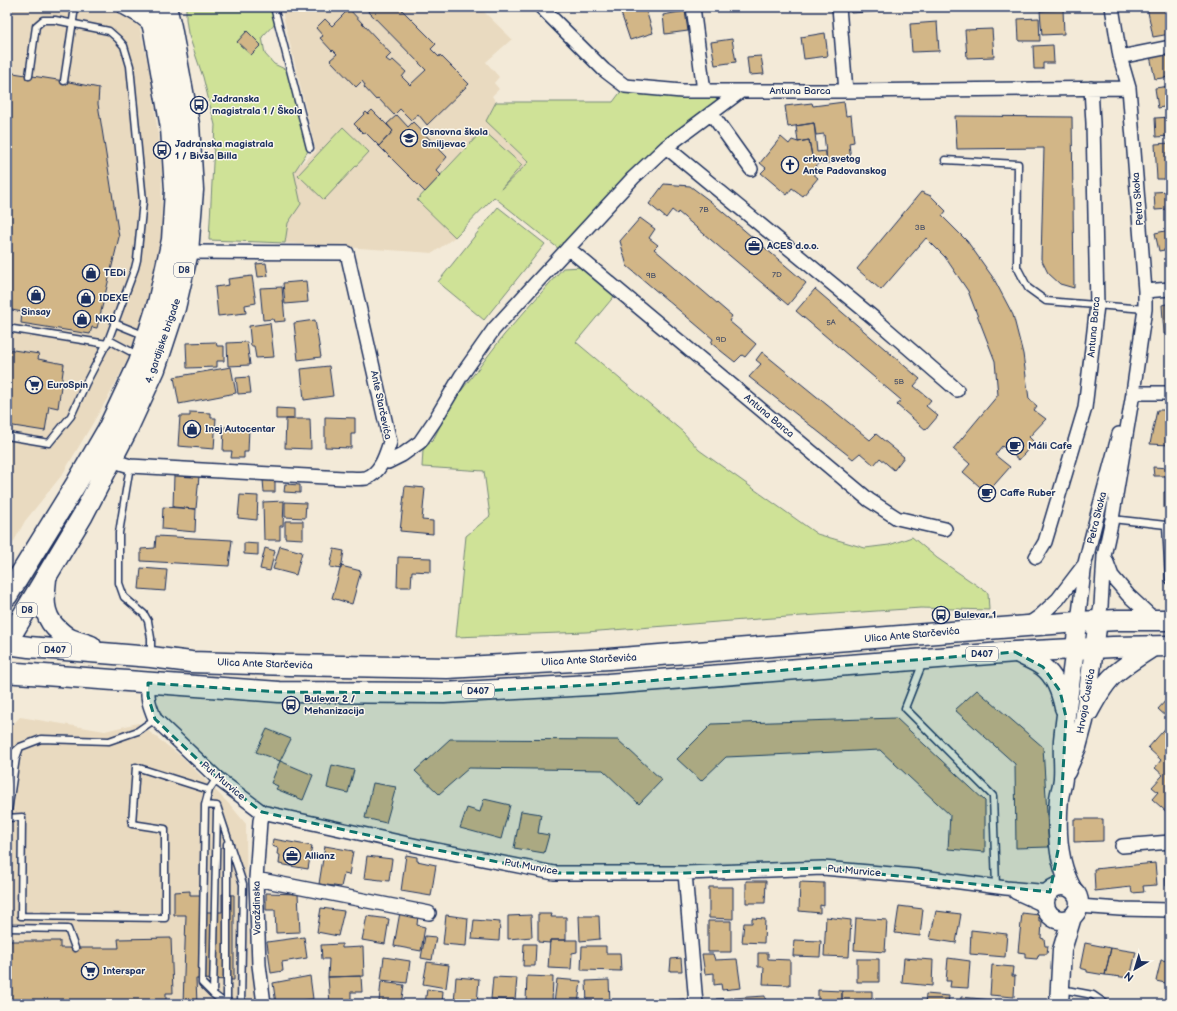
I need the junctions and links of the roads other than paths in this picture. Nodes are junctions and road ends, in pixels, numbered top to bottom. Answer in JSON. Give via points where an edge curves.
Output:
{"nodes":[{"id":1,"x":75,"y":7,"type":"edge"},
{"id":2,"x":123,"y":7,"type":"edge"},
{"id":3,"x":166,"y":7,"type":"edge"},
{"id":4,"x":274,"y":7,"type":"edge"},
{"id":5,"x":541,"y":7,"type":"edge"},
{"id":6,"x":693,"y":7,"type":"edge"},
{"id":7,"x":839,"y":7,"type":"edge"},
{"id":8,"x":1112,"y":7,"type":"edge"},
{"id":9,"x":150,"y":16,"type":"edge"},
{"id":10,"x":73,"y":24,"type":"junction"},
{"id":11,"x":1170,"y":47,"type":"edge"},
{"id":12,"x":1120,"y":57,"type":"junction"},
{"id":13,"x":29,"y":76,"type":"dead end"},
{"id":14,"x":64,"y":81,"type":"dead end"},
{"id":15,"x":1091,"y":88,"type":"junction"},
{"id":16,"x":1129,"y":88,"type":"junction"},
{"id":17,"x":704,"y":91,"type":"junction"},
{"id":18,"x":741,"y":91,"type":"junction"},
{"id":19,"x":846,"y":91,"type":"junction"},
{"id":20,"x":711,"y":113,"type":"junction"},
{"id":21,"x":666,"y":147,"type":"junction"},
{"id":22,"x":310,"y":148,"type":"dead end"},
{"id":23,"x":945,"y":160,"type":"dead end"},
{"id":24,"x":751,"y":169,"type":"dead end"},
{"id":25,"x":568,"y":248,"type":"junction"},
{"id":26,"x":188,"y":252,"type":"junction"},
{"id":27,"x":1170,"y":288,"type":"edge"},
{"id":28,"x":1146,"y":291,"type":"junction"},
{"id":29,"x":1097,"y":305,"type":"junction"},
{"id":30,"x":1145,"y":309,"type":"junction"},
{"id":31,"x":114,"y":323,"type":"junction"},
{"id":32,"x":7,"y":328,"type":"edge"},
{"id":33,"x":147,"y":336,"type":"junction"},
{"id":34,"x":108,"y":342,"type":"junction"},
{"id":35,"x":141,"y":357,"type":"junction"},
{"id":36,"x":957,"y":390,"type":"dead end"},
{"id":37,"x":1133,"y":393,"type":"junction"},
{"id":38,"x":1170,"y":393,"type":"edge"},
{"id":39,"x":7,"y":436,"type":"edge"},
{"id":40,"x":111,"y":460,"type":"junction"},
{"id":41,"x":383,"y":461,"type":"junction"},
{"id":42,"x":130,"y":466,"type":"junction"},
{"id":43,"x":1112,"y":520,"type":"junction"},
{"id":44,"x":1168,"y":525,"type":"edge"},
{"id":45,"x":945,"y":529,"type":"dead end"},
{"id":46,"x":31,"y":556,"type":"junction"},
{"id":47,"x":1104,"y":556,"type":"junction"},
{"id":48,"x":1036,"y":557,"type":"dead end"},
{"id":49,"x":1086,"y":563,"type":"junction"},
{"id":50,"x":7,"y":578,"type":"edge"},
{"id":51,"x":46,"y":578,"type":"junction"},
{"id":52,"x":1170,"y":581,"type":"edge"},
{"id":53,"x":7,"y":596,"type":"edge"},
{"id":54,"x":1163,"y":620,"type":"edge"},
{"id":55,"x":1098,"y":621,"type":"junction"},
{"id":56,"x":1078,"y":622,"type":"junction"},
{"id":57,"x":1025,"y":626,"type":"junction"},
{"id":58,"x":7,"y":643,"type":"edge"},
{"id":59,"x":1162,"y":646,"type":"edge"},
{"id":60,"x":1075,"y":649,"type":"junction"},
{"id":61,"x":1095,"y":649,"type":"junction"},
{"id":62,"x":1015,"y":652,"type":"junction"},
{"id":63,"x":102,"y":654,"type":"junction"},
{"id":64,"x":151,"y":657,"type":"junction"},
{"id":65,"x":924,"y":659,"type":"junction"},
{"id":66,"x":7,"y":672,"type":"edge"},
{"id":67,"x":32,"y":674,"type":"junction"},
{"id":68,"x":148,"y":683,"type":"junction"},
{"id":69,"x":7,"y":688,"type":"edge"},
{"id":70,"x":155,"y":718,"type":"junction"},
{"id":71,"x":1066,"y":718,"type":"junction"},
{"id":72,"x":1084,"y":721,"type":"junction"},
{"id":73,"x":20,"y":747,"type":"junction"},
{"id":74,"x":7,"y":759,"type":"edge"},
{"id":75,"x":217,"y":778,"type":"junction"},
{"id":76,"x":1063,"y":778,"type":"junction"},
{"id":77,"x":209,"y":790,"type":"junction"},
{"id":78,"x":205,"y":805,"type":"junction"},
{"id":79,"x":217,"y":806,"type":"junction"},
{"id":80,"x":262,"y":812,"type":"junction"},
{"id":81,"x":227,"y":839,"type":"junction"},
{"id":82,"x":1170,"y":842,"type":"edge"},
{"id":83,"x":1059,"y":844,"type":"junction"},
{"id":84,"x":1122,"y":846,"type":"dead end"},
{"id":85,"x":686,"y":874,"type":"junction"},
{"id":86,"x":256,"y":879,"type":"junction"},
{"id":87,"x":1001,"y":888,"type":"junction"},
{"id":88,"x":1049,"y":904,"type":"junction"},
{"id":89,"x":1075,"y":904,"type":"junction"},
{"id":90,"x":1170,"y":910,"type":"edge"},
{"id":91,"x":429,"y":913,"type":"dead end"},
{"id":92,"x":7,"y":928,"type":"edge"},
{"id":93,"x":75,"y":948,"type":"dead end"},
{"id":94,"x":1062,"y":950,"type":"junction"},
{"id":95,"x":213,"y":994,"type":"junction"},
{"id":96,"x":1059,"y":996,"type":"edge"},
{"id":97,"x":226,"y":1004,"type":"edge"},
{"id":98,"x":241,"y":1004,"type":"edge"},
{"id":99,"x":264,"y":1004,"type":"edge"},
{"id":100,"x":696,"y":1004,"type":"edge"},
{"id":101,"x":1106,"y":1004,"type":"edge"}],
"edges":[{"from":1,"to":10,"type":"lane"},
{"from":2,"to":9,"type":"street","via":[[139,16]]},
{"from":3,"to":26,"type":"main road","name":"4. gardijske brigade","number":"D8","via":[[172,27],[189,124],[193,190]]},
{"from":4,"to":22,"type":"lane"},
{"from":5,"to":17,"type":"street","name":"Antuna Barca","via":[[604,70],[625,86]]},
{"from":6,"to":17,"type":"street"},
{"from":7,"to":19,"type":"street"},
{"from":8,"to":12,"type":"street","name":"Petra Skoka"},
{"from":9,"to":33,"type":"main road","name":"4. gardijske brigade","number":"D8","via":[[171,128],[175,190],[172,240],[158,303]]},
{"from":10,"to":13,"type":"lane","via":[[44,20],[36,26]]},
{"from":10,"to":14,"type":"lane"},
{"from":10,"to":31,"type":"lane","via":[[109,31],[124,46],[130,66],[143,201],[137,260]]},
{"from":11,"to":12,"type":"street"},
{"from":12,"to":16,"type":"street","name":"Petra Skoka"},
{"from":15,"to":16,"type":"street","name":"Antuna Barca"},
{"from":15,"to":19,"type":"street","name":"Antuna Barca"},
{"from":15,"to":29,"type":"street","name":"Antuna Barca","via":[[1094,123]]},
{"from":16,"to":28,"type":"street","name":"Petra Skoka"},
{"from":17,"to":18,"type":"street","name":"Antuna Barca"},
{"from":18,"to":19,"type":"street","name":"Antuna Barca"},
{"from":18,"to":20,"type":"street"},
{"from":20,"to":21,"type":"street"},
{"from":20,"to":24,"type":"street"},
{"from":21,"to":25,"type":"street","via":[[633,178]]},
{"from":21,"to":36,"type":"street"},
{"from":23,"to":29,"type":"lane","via":[[1018,164],[1017,267],[1028,288],[1046,301]]},
{"from":25,"to":41,"type":"street","via":[[494,329],[420,442],[402,455],[388,462]]},
{"from":25,"to":45,"type":"street","name":"Antuna Barca","via":[[869,500],[897,518]]},
{"from":26,"to":40,"type":"main road","name":"4. gardijske brigade","number":"D8","via":[[175,308],[155,369]]},
{"from":26,"to":41,"type":"street","name":"Ante Starčevića","via":[[347,253],[390,442]]},
{"from":27,"to":28,"type":"street"},
{"from":28,"to":30,"type":"street","name":"Petra Skoka"},
{"from":29,"to":30,"type":"lane"},
{"from":29,"to":48,"type":"street","name":"Antuna Barca","via":[[1085,408],[1046,542]]},
{"from":30,"to":37,"type":"street","name":"Petra Skoka"},
{"from":31,"to":33,"type":"lane"},
{"from":31,"to":34,"type":"lane"},
{"from":32,"to":34,"type":"lane"},
{"from":33,"to":35,"type":"main road","name":"4. gardijske brigade","number":"D8"},
{"from":34,"to":35,"type":"lane"},
{"from":34,"to":39,"type":"lane","via":[[71,416],[49,443]]},
{"from":35,"to":46,"type":"main road","name":"4. gardijske brigade","number":"D8","via":[[108,429]]},
{"from":37,"to":38,"type":"street"},
{"from":37,"to":43,"type":"street","name":"Petra Skoka"},
{"from":37,"to":49,"type":"street","name":"Petra Skoka","via":[[1114,448]]},
{"from":40,"to":42,"type":"street","name":"Ante Starčevića"},
{"from":40,"to":51,"type":"main road","name":"4. gardijske brigade","number":"D8"},
{"from":41,"to":42,"type":"street","name":"Ante Starčevića","via":[[375,473],[366,478]]},
{"from":42,"to":64,"type":"lane","via":[[119,533],[119,583],[124,597],[144,614],[148,621]]},
{"from":43,"to":44,"type":"lane"},
{"from":43,"to":47,"type":"street","name":"Petra Skoka"},
{"from":44,"to":52,"type":"lane"},
{"from":46,"to":50,"type":"main road","number":"D8","via":[[15,567]]},
{"from":46,"to":53,"type":"main road","name":"4. gardijske brigade","number":"D8"},
{"from":47,"to":54,"type":"street","via":[[1112,576],[1128,596]]},
{"from":47,"to":55,"type":"street","name":"Petra Skoka"},
{"from":49,"to":56,"type":"street","name":"Petra Skoka"},
{"from":49,"to":57,"type":"street","via":[[1058,599]]},
{"from":51,"to":58,"type":"main road","name":"4. gardijske brigade","number":"D8"},
{"from":51,"to":63,"type":"main road","via":[[44,601],[50,622],[63,635],[90,645]]},
{"from":54,"to":55,"type":"main road","name":"Ulica Ante Starčevića","number":"D407"},
{"from":55,"to":56,"type":"main road","name":"Ulica Ante Starčevića","number":"D407"},
{"from":55,"to":61,"type":"main road","name":"Hrvoja Ćustića"},
{"from":56,"to":57,"type":"main road","name":"Ulica Ante Starčevića","number":"D407"},
{"from":56,"to":60,"type":"main road","name":"Hrvoja Ćustića"},
{"from":57,"to":64,"type":"main road","name":"Ulica Ante Starčevića","number":"D407","via":[[609,659],[447,668],[191,662]]},
{"from":58,"to":63,"type":"main road","name":"Ulica Ante Starčevića","number":"D407"},
{"from":59,"to":61,"type":"main road","number":"D407"},
{"from":59,"to":72,"type":"main road","via":[[1135,659],[1113,676]]},
{"from":60,"to":61,"type":"main road","number":"D407"},
{"from":60,"to":62,"type":"main road","number":"D407"},
{"from":60,"to":71,"type":"main road","name":"Hrvoja Ćustića"},
{"from":61,"to":72,"type":"main road","name":"Hrvoja Ćustića"},
{"from":62,"to":65,"type":"main road","number":"D407"},
{"from":62,"to":71,"type":"main road","via":[[1043,667],[1050,674],[1060,691]]},
{"from":63,"to":64,"type":"main road","name":"Ulica Ante Starčevića","number":"D407"},
{"from":65,"to":68,"type":"main road","number":"D407","via":[[608,684],[444,693],[278,692]]},
{"from":65,"to":87,"type":"lane","via":[[905,708],[993,796]]},
{"from":66,"to":67,"type":"main road","number":"D407"},
{"from":67,"to":68,"type":"main road","number":"D407"},
{"from":67,"to":69,"type":"main road"},
{"from":68,"to":70,"type":"street","name":"Put Murvice","via":[[150,706]]},
{"from":70,"to":73,"type":"lane","via":[[138,731],[109,741],[41,740]]},
{"from":70,"to":75,"type":"street","name":"Put Murvice"},
{"from":71,"to":76,"type":"main road","name":"Hrvoja Ćustića"},
{"from":72,"to":76,"type":"main road","name":"Hrvoja Ćustića","via":[[1077,747]]},
{"from":73,"to":74,"type":"lane"},
{"from":73,"to":77,"type":"lane","via":[[7,818],[22,817],[21,916],[165,918],[164,829],[132,824],[136,767]]},
{"from":75,"to":77,"type":"lane"},
{"from":75,"to":80,"type":"street","name":"Put Murvice"},
{"from":76,"to":83,"type":"main road","name":"Hrvoja Ćustića","via":[[1058,817]]},
{"from":77,"to":78,"type":"lane"},
{"from":78,"to":79,"type":"lane"},
{"from":78,"to":95,"type":"lane","via":[[202,983]]},
{"from":79,"to":81,"type":"lane"},
{"from":79,"to":95,"type":"lane"},
{"from":80,"to":85,"type":"street","name":"Put Murvice","via":[[554,873]]},
{"from":80,"to":86,"type":"street","name":"Varaždinska"},
{"from":81,"to":97,"type":"lane"},
{"from":81,"to":98,"type":"lane","via":[[243,884]]},
{"from":82,"to":84,"type":"street"},
{"from":83,"to":88,"type":"main road","name":"Hrvoja Ćustića"},
{"from":83,"to":89,"type":"main road","name":"Hrvoja Ćustića"},
{"from":85,"to":87,"type":"street","name":"Put Murvice","via":[[823,868],[915,876]]},
{"from":85,"to":100,"type":"street"},
{"from":86,"to":91,"type":"street"},
{"from":86,"to":99,"type":"street","name":"Varaždinska","via":[[259,965]]},
{"from":87,"to":88,"type":"street","name":"Put Murvice"},
{"from":88,"to":89,"type":"main road","via":[[1056,918],[1061,919],[1067,919]]},
{"from":88,"to":89,"type":"main road","via":[[1054,889],[1069,887]]},
{"from":88,"to":94,"type":"main road","name":"Hrvoja Ćustića"},
{"from":89,"to":90,"type":"street","via":[[1120,909]]},
{"from":89,"to":94,"type":"main road","name":"Hrvoja Ćustića"},
{"from":92,"to":93,"type":"lane","via":[[68,929]]},
{"from":94,"to":96,"type":"main road","name":"Hrvoja Ćustića"},
{"from":95,"to":97,"type":"lane"},
{"from":96,"to":101,"type":"lane","via":[[1093,995]]}]}
